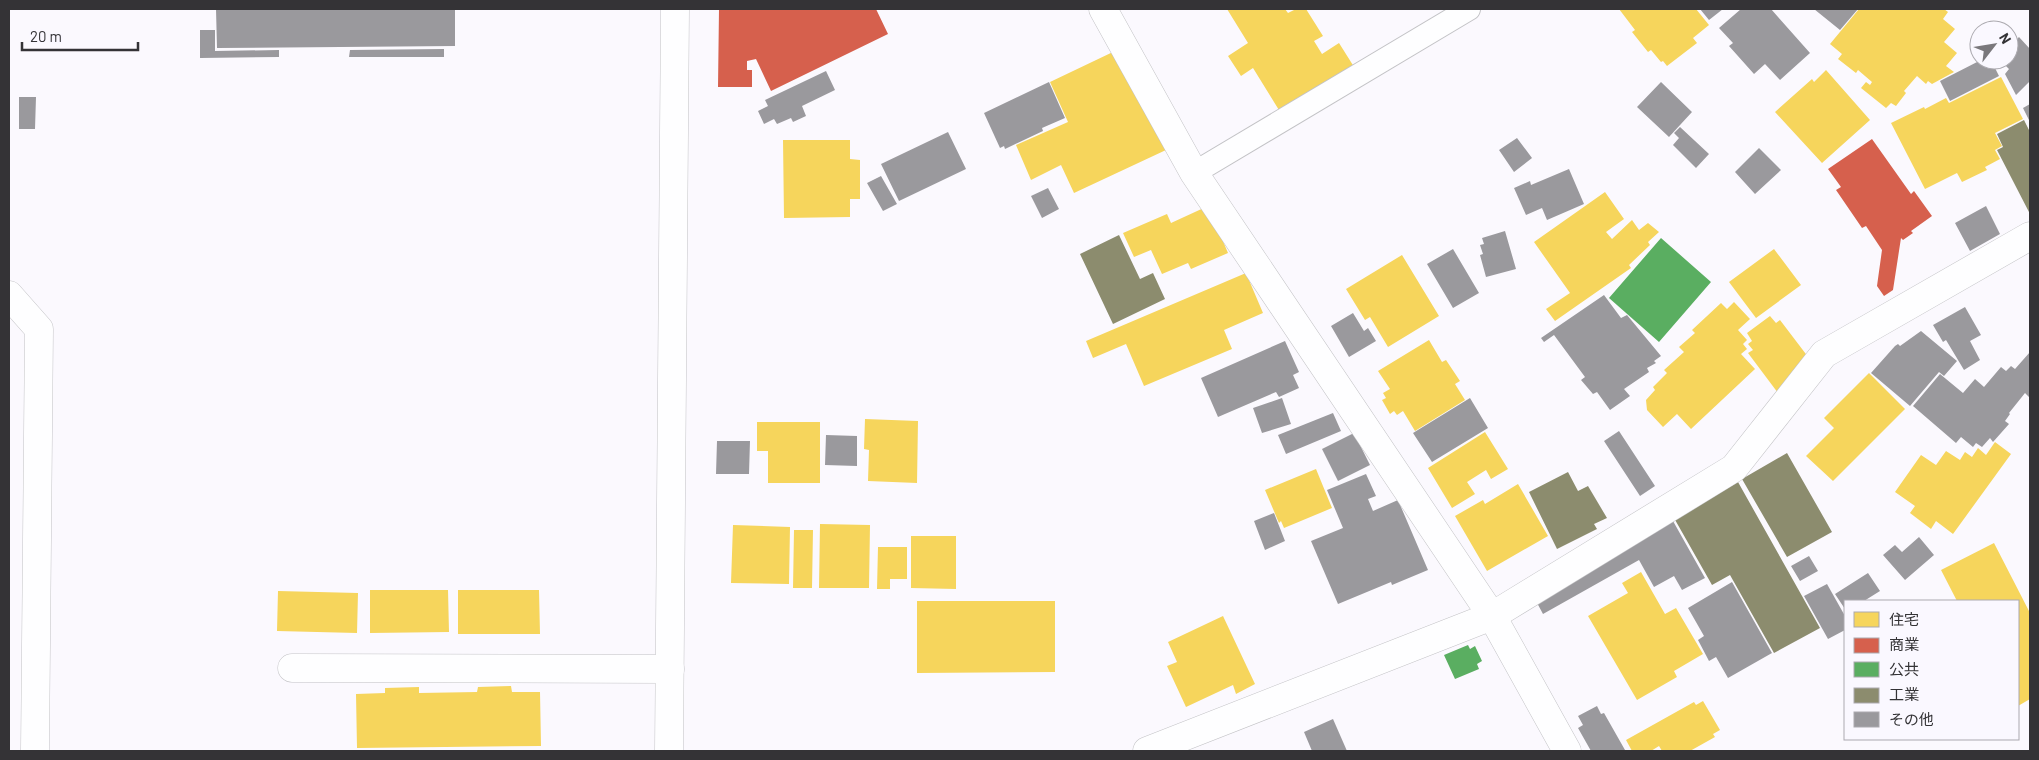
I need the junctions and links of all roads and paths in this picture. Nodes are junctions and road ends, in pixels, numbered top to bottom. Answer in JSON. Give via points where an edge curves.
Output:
{"nodes":[{"id":1,"x":675,"y":9,"type":"edge"},
{"id":2,"x":1103,"y":9,"type":"edge"},
{"id":3,"x":1469,"y":9,"type":"edge"},
{"id":4,"x":1194,"y":173,"type":"junction"},
{"id":5,"x":2030,"y":236,"type":"edge"},
{"id":6,"x":9,"y":295,"type":"edge"},
{"id":7,"x":1492,"y":616,"type":"junction"},
{"id":8,"x":292,"y":668,"type":"dead end"},
{"id":9,"x":670,"y":669,"type":"junction"},
{"id":10,"x":35,"y":751,"type":"edge"},
{"id":11,"x":669,"y":751,"type":"edge"},
{"id":12,"x":1147,"y":751,"type":"edge"},
{"id":13,"x":1567,"y":751,"type":"edge"}],
"edges":[{"from":1,"to":9,"type":"street"},
{"from":2,"to":4,"type":"street"},
{"from":3,"to":4,"type":"lane"},
{"from":4,"to":7,"type":"street"},
{"from":5,"to":7,"type":"street","via":[[1824,354],[1734,468]]},
{"from":6,"to":10,"type":"street","via":[[39,329]]},
{"from":7,"to":12,"type":"street"},
{"from":7,"to":13,"type":"street"},
{"from":8,"to":9,"type":"street"},
{"from":9,"to":11,"type":"street"}]}
